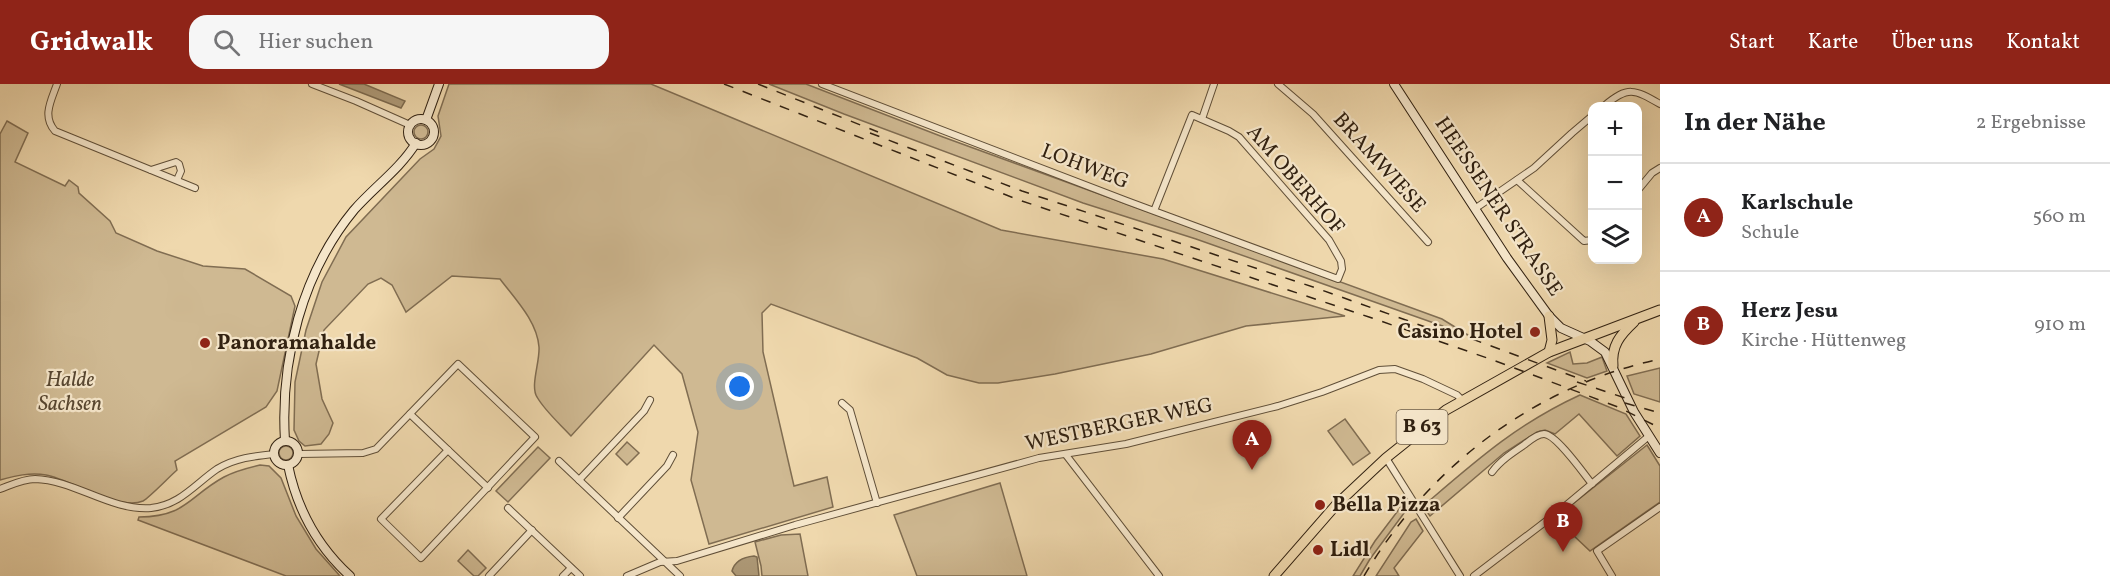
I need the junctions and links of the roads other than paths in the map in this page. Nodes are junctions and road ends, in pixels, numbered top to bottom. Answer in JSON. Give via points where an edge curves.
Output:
{"nodes":[{"id":1,"x":57,"y":84,"type":"edge"},
{"id":2,"x":312,"y":84,"type":"edge"},
{"id":3,"x":439,"y":84,"type":"edge"},
{"id":4,"x":822,"y":84,"type":"edge"},
{"id":5,"x":1214,"y":84,"type":"edge"},
{"id":6,"x":1278,"y":84,"type":"edge"},
{"id":7,"x":1394,"y":84,"type":"edge"},
{"id":8,"x":1609,"y":102,"type":"edge"},
{"id":9,"x":1660,"y":104,"type":"edge"},
{"id":10,"x":1202,"y":119,"type":"junction"},
{"id":11,"x":426,"y":120,"type":"junction"},
{"id":12,"x":1588,"y":120,"type":"edge"},
{"id":13,"x":410,"y":125,"type":"junction"},
{"id":14,"x":416,"y":143,"type":"junction"},
{"id":15,"x":1660,"y":168,"type":"edge"},
{"id":16,"x":151,"y":170,"type":"junction"},
{"id":17,"x":177,"y":180,"type":"junction"},
{"id":18,"x":1517,"y":180,"type":"junction"},
{"id":19,"x":1642,"y":185,"type":"edge"},
{"id":20,"x":195,"y":188,"type":"dead end"},
{"id":21,"x":1476,"y":208,"type":"junction"},
{"id":22,"x":1154,"y":211,"type":"junction"},
{"id":23,"x":1588,"y":241,"type":"edge"},
{"id":24,"x":1428,"y":242,"type":"dead end"},
{"id":25,"x":1338,"y":279,"type":"joint"},
{"id":26,"x":1660,"y":310,"type":"edge"},
{"id":27,"x":1549,"y":316,"type":"junction"},
{"id":28,"x":1638,"y":318,"type":"junction"},
{"id":29,"x":1583,"y":338,"type":"junction"},
{"id":30,"x":1549,"y":352,"type":"junction"},
{"id":31,"x":1613,"y":366,"type":"junction"},
{"id":32,"x":650,"y":400,"type":"dead end"},
{"id":33,"x":1462,"y":400,"type":"junction"},
{"id":34,"x":842,"y":403,"type":"dead end"},
{"id":35,"x":410,"y":414,"type":"junction"},
{"id":36,"x":1649,"y":436,"type":"junction"},
{"id":37,"x":285,"y":441,"type":"junction"},
{"id":38,"x":448,"y":450,"type":"junction"},
{"id":39,"x":1660,"y":453,"type":"edge"},
{"id":40,"x":274,"y":454,"type":"junction"},
{"id":41,"x":298,"y":454,"type":"junction"},
{"id":42,"x":673,"y":455,"type":"dead end"},
{"id":43,"x":1066,"y":455,"type":"junction"},
{"id":44,"x":1386,"y":458,"type":"junction"},
{"id":45,"x":559,"y":461,"type":"dead end"},
{"id":46,"x":288,"y":465,"type":"junction"},
{"id":47,"x":1492,"y":472,"type":"dead end"},
{"id":48,"x":579,"y":480,"type":"junction"},
{"id":49,"x":1592,"y":484,"type":"junction"},
{"id":50,"x":488,"y":488,"type":"junction"},
{"id":51,"x":0,"y":489,"type":"edge"},
{"id":52,"x":877,"y":502,"type":"junction"},
{"id":53,"x":1660,"y":507,"type":"edge"},
{"id":54,"x":508,"y":508,"type":"dead end"},
{"id":55,"x":618,"y":518,"type":"junction"},
{"id":56,"x":532,"y":530,"type":"junction"},
{"id":57,"x":666,"y":562,"type":"junction"},
{"id":58,"x":571,"y":568,"type":"junction"},
{"id":59,"x":350,"y":576,"type":"edge"},
{"id":60,"x":489,"y":576,"type":"edge"},
{"id":61,"x":563,"y":576,"type":"edge"},
{"id":62,"x":580,"y":576,"type":"edge"},
{"id":63,"x":627,"y":576,"type":"edge"},
{"id":64,"x":680,"y":576,"type":"edge"},
{"id":65,"x":1159,"y":576,"type":"edge"},
{"id":66,"x":1274,"y":576,"type":"edge"},
{"id":67,"x":1460,"y":576,"type":"edge"},
{"id":68,"x":1474,"y":576,"type":"edge"},
{"id":69,"x":1612,"y":576,"type":"edge"}],
"edges":[{"from":1,"to":16,"type":"street","via":[[47,114],[55,132]]},
{"from":2,"to":13,"type":"street"},
{"from":3,"to":11,"type":"street"},
{"from":4,"to":22,"type":"street","name":"LOHWEG"},
{"from":5,"to":10,"type":"street"},
{"from":6,"to":24,"type":"street","name":"BRAMWIESE","via":[[1313,114]]},
{"from":7,"to":21,"type":"street","name":"HEESSENER STRASSE"},
{"from":8,"to":9,"type":"street","via":[[1633,91]]},
{"from":10,"to":22,"type":"street","via":[[1192,115]]},
{"from":10,"to":25,"type":"street","name":"AM OBERHOF","via":[[1239,137],[1329,240],[1341,261]]},
{"from":11,"to":13,"type":"street"},
{"from":11,"to":14,"type":"street","via":[[433,127],[433,136],[426,144]]},
{"from":12,"to":18,"type":"street"},
{"from":13,"to":14,"type":"street","via":[[409,136]]},
{"from":14,"to":37,"type":"street","via":[[346,220],[305,294],[285,387]]},
{"from":15,"to":19,"type":"street"},
{"from":16,"to":17,"type":"street"},
{"from":16,"to":17,"type":"street","via":[[176,162],[181,171]]},
{"from":17,"to":20,"type":"street"},
{"from":18,"to":21,"type":"street"},
{"from":18,"to":23,"type":"street"},
{"from":21,"to":27,"type":"street","name":"HEESSENER STRASSE"},
{"from":22,"to":25,"type":"street","name":"LOHWEG"},
{"from":26,"to":28,"type":"main road","number":"B 63"},
{"from":27,"to":29,"type":"street","name":"HEESSENER STRASSE","via":[[1559,327]]},
{"from":27,"to":30,"type":"main road"},
{"from":28,"to":29,"type":"main road","number":"B 63"},
{"from":28,"to":31,"type":"main road","via":[[1615,344]]},
{"from":29,"to":30,"type":"main road","number":"B 63"},
{"from":29,"to":31,"type":"street","name":"HEESSENER STRASSE","via":[[1603,349]]},
{"from":30,"to":33,"type":"main road","number":"B 63"},
{"from":31,"to":36,"type":"street","name":"HEESSENER STRASSE"},
{"from":32,"to":48,"type":"street"},
{"from":33,"to":43,"type":"street","name":"WESTBERGER WEG","via":[[1423,379],[1395,369],[1379,370],[1278,406]]},
{"from":33,"to":44,"type":"main road","number":"B 63"},
{"from":34,"to":52,"type":"street","via":[[850,410]]},
{"from":35,"to":38,"type":"street"},
{"from":35,"to":41,"type":"street","via":[[369,452]]},
{"from":35,"to":50,"type":"street","via":[[458,364],[535,437]]},
{"from":36,"to":39,"type":"street","name":"HEESSENER STRASSE"},
{"from":36,"to":49,"type":"street"},
{"from":37,"to":40,"type":"street","via":[[277,445]]},
{"from":37,"to":41,"type":"street","via":[[295,445]]},
{"from":38,"to":50,"type":"street"},
{"from":38,"to":50,"type":"street","via":[[381,519],[421,558]]},
{"from":40,"to":46,"type":"street","via":[[279,462]]},
{"from":40,"to":51,"type":"street","via":[[234,461],[217,469],[179,499],[155,507],[123,506],[47,480],[24,481]]},
{"from":41,"to":46,"type":"street"},
{"from":42,"to":55,"type":"street"},
{"from":43,"to":52,"type":"street","name":"WESTBERGER WEG","via":[[1039,458]]},
{"from":43,"to":65,"type":"street"},
{"from":44,"to":66,"type":"main road","number":"B 63","via":[[1336,505]]},
{"from":44,"to":67,"type":"street"},
{"from":45,"to":48,"type":"street"},
{"from":46,"to":59,"type":"street","via":[[312,531]]},
{"from":47,"to":49,"type":"street","via":[[1514,452],[1544,434],[1557,442]]},
{"from":48,"to":55,"type":"street"},
{"from":49,"to":68,"type":"street"},
{"from":52,"to":57,"type":"street","name":"WESTBERGER WEG"},
{"from":53,"to":69,"type":"street","via":[[1597,551]]},
{"from":54,"to":56,"type":"street"},
{"from":55,"to":57,"type":"street"},
{"from":56,"to":58,"type":"street"},
{"from":56,"to":60,"type":"street"},
{"from":57,"to":63,"type":"street","name":"WESTBERGER WEG"},
{"from":57,"to":64,"type":"street"},
{"from":58,"to":61,"type":"street"},
{"from":58,"to":62,"type":"street"}]}
